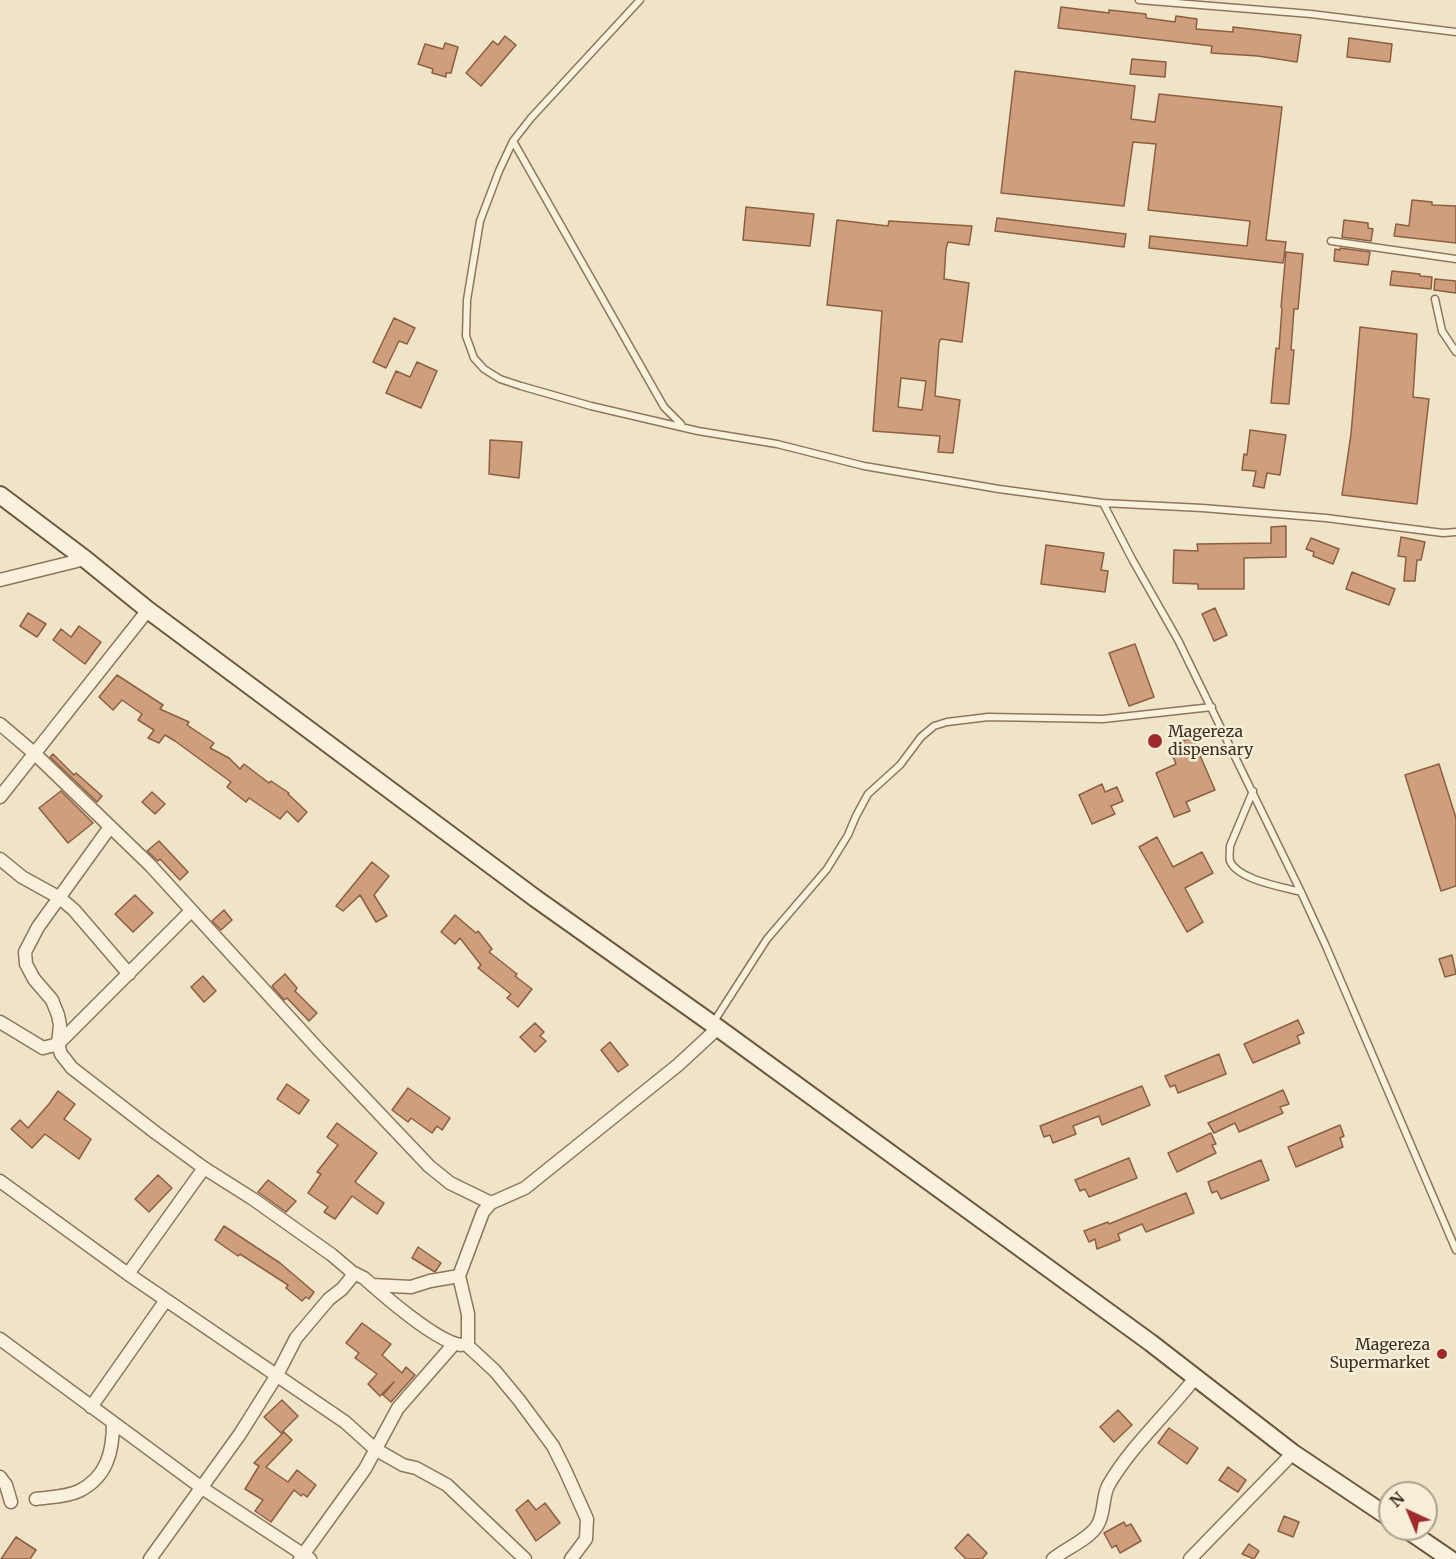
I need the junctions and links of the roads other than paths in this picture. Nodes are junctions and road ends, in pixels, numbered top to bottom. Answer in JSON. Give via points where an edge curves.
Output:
{"nodes":[{"id":1,"x":640,"y":0,"type":"edge"},
{"id":2,"x":1139,"y":0,"type":"edge"},
{"id":3,"x":1456,"y":32,"type":"edge"},
{"id":4,"x":513,"y":141,"type":"junction"},
{"id":5,"x":1331,"y":241,"type":"dead end"},
{"id":6,"x":1456,"y":259,"type":"edge"},
{"id":7,"x":1436,"y":299,"type":"dead end"},
{"id":8,"x":1456,"y":352,"type":"edge"},
{"id":9,"x":683,"y":427,"type":"junction"},
{"id":10,"x":0,"y":495,"type":"edge"},
{"id":11,"x":1103,"y":503,"type":"junction"},
{"id":12,"x":1456,"y":532,"type":"edge"},
{"id":13,"x":85,"y":559,"type":"junction"},
{"id":14,"x":0,"y":580,"type":"edge"},
{"id":15,"x":148,"y":610,"type":"junction"},
{"id":16,"x":1212,"y":707,"type":"junction"},
{"id":17,"x":0,"y":724,"type":"edge"},
{"id":18,"x":34,"y":753,"type":"junction"},
{"id":19,"x":1253,"y":791,"type":"junction"},
{"id":20,"x":0,"y":797,"type":"edge"},
{"id":21,"x":110,"y":827,"type":"junction"},
{"id":22,"x":0,"y":859,"type":"edge"},
{"id":23,"x":1301,"y":892,"type":"junction"},
{"id":24,"x":60,"y":898,"type":"junction"},
{"id":25,"x":191,"y":912,"type":"junction"},
{"id":26,"x":129,"y":974,"type":"junction"},
{"id":27,"x":0,"y":1022,"type":"edge"},
{"id":28,"x":715,"y":1026,"type":"junction"},
{"id":29,"x":58,"y":1044,"type":"junction"},
{"id":30,"x":204,"y":1168,"type":"junction"},
{"id":31,"x":0,"y":1181,"type":"edge"},
{"id":32,"x":491,"y":1203,"type":"junction"},
{"id":33,"x":1456,"y":1250,"type":"edge"},
{"id":34,"x":352,"y":1272,"type":"junction"},
{"id":35,"x":128,"y":1274,"type":"junction"},
{"id":36,"x":459,"y":1276,"type":"junction"},
{"id":37,"x":372,"y":1285,"type":"junction"},
{"id":38,"x":166,"y":1300,"type":"junction"},
{"id":39,"x":0,"y":1339,"type":"edge"},
{"id":40,"x":454,"y":1344,"type":"junction"},
{"id":41,"x":468,"y":1346,"type":"junction"},
{"id":42,"x":277,"y":1375,"type":"junction"},
{"id":43,"x":1195,"y":1378,"type":"junction"},
{"id":44,"x":91,"y":1407,"type":"junction"},
{"id":45,"x":113,"y":1423,"type":"junction"},
{"id":46,"x":375,"y":1449,"type":"junction"},
{"id":47,"x":1293,"y":1453,"type":"junction"},
{"id":48,"x":0,"y":1477,"type":"edge"},
{"id":49,"x":202,"y":1488,"type":"junction"},
{"id":50,"x":36,"y":1499,"type":"dead end"},
{"id":51,"x":11,"y":1502,"type":"dead end"},
{"id":52,"x":1378,"y":1510,"type":"edge"},
{"id":53,"x":1424,"y":1541,"type":"edge"},
{"id":54,"x":304,"y":1558,"type":"edge"},
{"id":55,"x":150,"y":1559,"type":"edge"},
{"id":56,"x":525,"y":1559,"type":"edge"},
{"id":57,"x":571,"y":1559,"type":"edge"},
{"id":58,"x":1053,"y":1559,"type":"edge"},
{"id":59,"x":1190,"y":1559,"type":"edge"},
{"id":60,"x":1450,"y":1559,"type":"edge"}],
"edges":[{"from":1,"to":4,"type":"lane","via":[[562,82]]},
{"from":2,"to":3,"type":"lane","via":[[1311,14]]},
{"from":4,"to":9,"type":"lane","via":[[664,407]]},
{"from":4,"to":9,"type":"lane","via":[[480,221],[467,300],[466,336],[474,358],[500,379],[521,387]]},
{"from":5,"to":6,"type":"lane"},
{"from":7,"to":8,"type":"lane","via":[[1442,331]]},
{"from":9,"to":11,"type":"lane","via":[[777,444],[864,466]]},
{"from":10,"to":13,"type":"street"},
{"from":11,"to":12,"type":"lane","via":[[1202,507]]},
{"from":11,"to":16,"type":"lane"},
{"from":13,"to":14,"type":"street"},
{"from":13,"to":15,"type":"street"},
{"from":15,"to":18,"type":"street"},
{"from":15,"to":28,"type":"street","via":[[535,898]]},
{"from":16,"to":19,"type":"lane"},
{"from":16,"to":28,"type":"lane","via":[[1103,719],[988,717],[934,726],[864,801],[827,869],[767,939]]},
{"from":17,"to":18,"type":"street"},
{"from":18,"to":20,"type":"street"},
{"from":18,"to":21,"type":"street"},
{"from":19,"to":23,"type":"lane"},
{"from":19,"to":23,"type":"lane","via":[[1230,846],[1232,863],[1249,876]]},
{"from":21,"to":24,"type":"street"},
{"from":21,"to":25,"type":"street"},
{"from":22,"to":24,"type":"street"},
{"from":23,"to":33,"type":"lane"},
{"from":24,"to":26,"type":"street"},
{"from":24,"to":29,"type":"street","via":[[25,952],[26,964],[58,1015]]},
{"from":25,"to":26,"type":"street"},
{"from":25,"to":32,"type":"street","via":[[429,1166],[450,1183]]},
{"from":26,"to":29,"type":"street"},
{"from":27,"to":29,"type":"street","via":[[43,1048]]},
{"from":28,"to":32,"type":"street","via":[[678,1065],[525,1188]]},
{"from":28,"to":43,"type":"street"},
{"from":29,"to":30,"type":"street","via":[[72,1068]]},
{"from":30,"to":34,"type":"street"},
{"from":30,"to":35,"type":"street"},
{"from":31,"to":35,"type":"street"},
{"from":32,"to":36,"type":"street","via":[[483,1212]]},
{"from":34,"to":37,"type":"street"},
{"from":34,"to":42,"type":"street","via":[[351,1278],[296,1338]]},
{"from":35,"to":38,"type":"street"},
{"from":36,"to":37,"type":"street","via":[[411,1287]]},
{"from":36,"to":41,"type":"street","via":[[468,1314]]},
{"from":37,"to":40,"type":"street"},
{"from":38,"to":42,"type":"street"},
{"from":38,"to":44,"type":"street"},
{"from":39,"to":44,"type":"street"},
{"from":40,"to":41,"type":"street"},
{"from":40,"to":46,"type":"street","via":[[398,1408]]},
{"from":41,"to":57,"type":"street","via":[[519,1400],[553,1446],[565,1470],[587,1519],[586,1539]]},
{"from":42,"to":46,"type":"street","via":[[345,1422]]},
{"from":42,"to":49,"type":"street"},
{"from":43,"to":47,"type":"street"},
{"from":43,"to":58,"type":"street","via":[[1107,1488],[1097,1526]]},
{"from":44,"to":45,"type":"street"},
{"from":45,"to":49,"type":"street"},
{"from":45,"to":50,"type":"street","via":[[105,1470],[78,1492]]},
{"from":46,"to":54,"type":"street"},
{"from":46,"to":56,"type":"street","via":[[447,1485]]},
{"from":47,"to":52,"type":"street"},
{"from":47,"to":59,"type":"street"},
{"from":48,"to":51,"type":"street"},
{"from":49,"to":54,"type":"street"},
{"from":49,"to":55,"type":"street"},
{"from":53,"to":60,"type":"street"}]}
